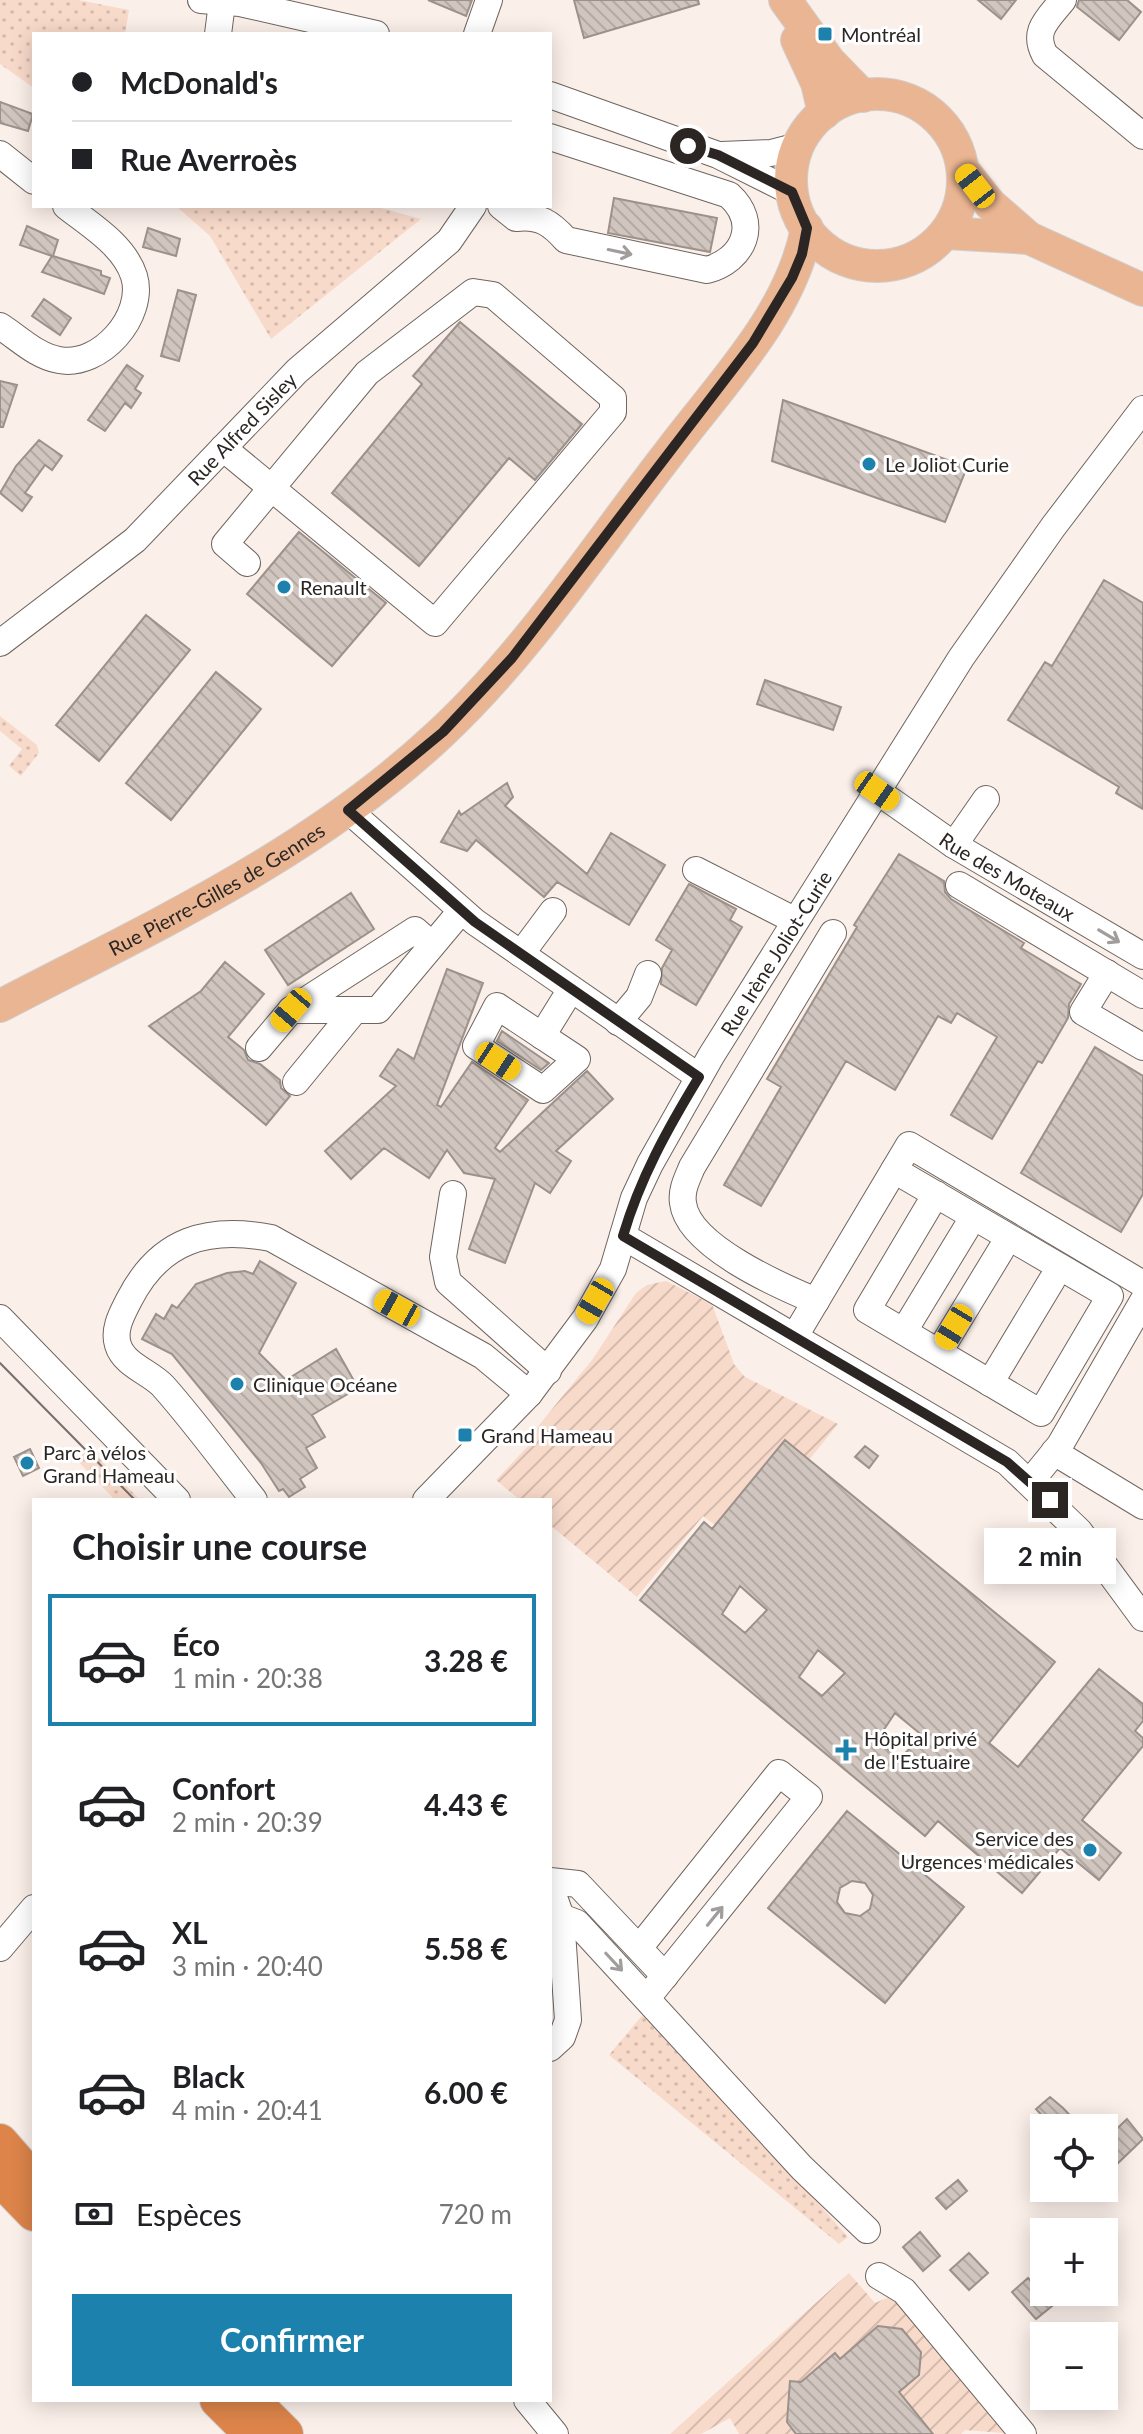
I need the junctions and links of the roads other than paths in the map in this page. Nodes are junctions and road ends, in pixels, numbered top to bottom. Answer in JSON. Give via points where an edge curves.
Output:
{"nodes":[{"id":1,"x":489,"y":0,"type":"edge"},
{"id":2,"x":783,"y":0,"type":"edge"},
{"id":3,"x":1063,"y":0,"type":"edge"},
{"id":4,"x":212,"y":2,"type":"edge"},
{"id":5,"x":325,"y":10,"type":"edge"},
{"id":6,"x":218,"y":32,"type":"edge"},
{"id":7,"x":372,"y":32,"type":"edge"},
{"id":8,"x":478,"y":32,"type":"edge"},
{"id":9,"x":552,"y":96,"type":"edge"},
{"id":10,"x":863,"y":96,"type":"junction"},
{"id":11,"x":824,"y":113,"type":"junction"},
{"id":12,"x":609,"y":117,"type":"junction"},
{"id":13,"x":1143,"y":136,"type":"edge"},
{"id":14,"x":552,"y":138,"type":"edge"},
{"id":15,"x":798,"y":146,"type":"junction"},
{"id":16,"x":596,"y":151,"type":"junction"},
{"id":17,"x":0,"y":154,"type":"edge"},
{"id":18,"x":718,"y":155,"type":"junction"},
{"id":19,"x":963,"y":170,"type":"junction"},
{"id":20,"x":32,"y":179,"type":"edge"},
{"id":21,"x":792,"y":192,"type":"junction"},
{"id":22,"x":69,"y":208,"type":"edge"},
{"id":23,"x":472,"y":208,"type":"edge"},
{"id":24,"x":508,"y":212,"type":"edge"},
{"id":25,"x":807,"y":228,"type":"junction"},
{"id":26,"x":946,"y":233,"type":"junction"},
{"id":27,"x":1029,"y":238,"type":"junction"},
{"id":28,"x":843,"y":259,"type":"junction"},
{"id":29,"x":1143,"y":290,"type":"edge"},
{"id":30,"x":0,"y":326,"type":"edge"},
{"id":31,"x":753,"y":343,"type":"junction"},
{"id":32,"x":1143,"y":409,"type":"edge"},
{"id":33,"x":223,"y":448,"type":"junction"},
{"id":34,"x":271,"y":488,"type":"junction"},
{"id":35,"x":247,"y":563,"type":"dead end"},
{"id":36,"x":0,"y":643,"type":"edge"},
{"id":37,"x":877,"y":791,"type":"junction"},
{"id":38,"x":986,"y":799,"type":"dead end"},
{"id":39,"x":348,"y":810,"type":"junction"},
{"id":40,"x":954,"y":845,"type":"junction"},
{"id":41,"x":696,"y":870,"type":"dead end"},
{"id":42,"x":959,"y":885,"type":"dead end"},
{"id":43,"x":1064,"y":909,"type":"junction"},
{"id":44,"x":461,"y":911,"type":"junction"},
{"id":45,"x":553,"y":911,"type":"dead end"},
{"id":46,"x":794,"y":920,"type":"junction"},
{"id":47,"x":833,"y":933,"type":"dead end"},
{"id":48,"x":1047,"y":937,"type":"junction"},
{"id":49,"x":432,"y":945,"type":"junction"},
{"id":50,"x":521,"y":954,"type":"junction"},
{"id":51,"x":1143,"y":956,"type":"edge"},
{"id":52,"x":1107,"y":973,"type":"junction"},
{"id":53,"x":648,"y":974,"type":"dead end"},
{"id":54,"x":571,"y":989,"type":"junction"},
{"id":55,"x":1143,"y":995,"type":"edge"},
{"id":56,"x":0,"y":1006,"type":"edge"},
{"id":57,"x":291,"y":1010,"type":"junction"},
{"id":58,"x":355,"y":1010,"type":"junction"},
{"id":59,"x":618,"y":1022,"type":"junction"},
{"id":60,"x":542,"y":1036,"type":"dead end"},
{"id":61,"x":1143,"y":1047,"type":"edge"},
{"id":62,"x":259,"y":1048,"type":"dead end"},
{"id":63,"x":699,"y":1077,"type":"junction"},
{"id":64,"x":296,"y":1082,"type":"dead end"},
{"id":65,"x":894,"y":1170,"type":"junction"},
{"id":66,"x":453,"y":1194,"type":"dead end"},
{"id":67,"x":936,"y":1194,"type":"junction"},
{"id":68,"x":966,"y":1229,"type":"dead end"},
{"id":69,"x":623,"y":1236,"type":"junction"},
{"id":70,"x":1001,"y":1250,"type":"dead end"},
{"id":71,"x":1052,"y":1280,"type":"dead end"},
{"id":72,"x":1143,"y":1284,"type":"edge"},
{"id":73,"x":816,"y":1301,"type":"junction"},
{"id":74,"x":1143,"y":1301,"type":"edge"},
{"id":75,"x":0,"y":1318,"type":"edge"},
{"id":76,"x":904,"y":1331,"type":"junction"},
{"id":77,"x":795,"y":1336,"type":"junction"},
{"id":78,"x":939,"y":1352,"type":"junction"},
{"id":79,"x":548,"y":1371,"type":"junction"},
{"id":80,"x":990,"y":1383,"type":"junction"},
{"id":81,"x":529,"y":1394,"type":"junction"},
{"id":82,"x":1054,"y":1452,"type":"junction"},
{"id":83,"x":1030,"y":1482,"type":"junction"},
{"id":84,"x":175,"y":1498,"type":"edge"},
{"id":85,"x":252,"y":1498,"type":"edge"},
{"id":86,"x":428,"y":1498,"type":"edge"},
{"id":87,"x":1143,"y":1506,"type":"edge"},
{"id":88,"x":1143,"y":1618,"type":"edge"},
{"id":89,"x":552,"y":1883,"type":"edge"},
{"id":90,"x":552,"y":1887,"type":"edge"},
{"id":91,"x":598,"y":1903,"type":"junction"},
{"id":92,"x":32,"y":1910,"type":"edge"},
{"id":93,"x":569,"y":1920,"type":"junction"},
{"id":94,"x":0,"y":1948,"type":"edge"},
{"id":95,"x":639,"y":1948,"type":"junction"},
{"id":96,"x":665,"y":1976,"type":"junction"},
{"id":97,"x":647,"y":1998,"type":"junction"},
{"id":98,"x":552,"y":2046,"type":"edge"},
{"id":99,"x":0,"y":2142,"type":"edge"},
{"id":100,"x":0,"y":2178,"type":"edge"},
{"id":101,"x":32,"y":2179,"type":"edge"},
{"id":102,"x":32,"y":2211,"type":"edge"},
{"id":103,"x":867,"y":2230,"type":"dead end"},
{"id":104,"x":879,"y":2276,"type":"dead end"},
{"id":105,"x":220,"y":2402,"type":"edge"},
{"id":106,"x":253,"y":2402,"type":"edge"},
{"id":107,"x":529,"y":2402,"type":"edge"},
{"id":108,"x":252,"y":2434,"type":"edge"},
{"id":109,"x":285,"y":2434,"type":"edge"},
{"id":110,"x":555,"y":2434,"type":"edge"},
{"id":111,"x":1023,"y":2434,"type":"edge"}],
"edges":[{"from":1,"to":8,"type":"street"},
{"from":2,"to":10,"type":"main road"},
{"from":2,"to":11,"type":"main road"},
{"from":3,"to":13,"type":"street","via":[[1039,30],[1037,41],[1045,55]]},
{"from":4,"to":5,"type":"street"},
{"from":4,"to":6,"type":"street"},
{"from":5,"to":7,"type":"street"},
{"from":9,"to":12,"type":"street"},
{"from":10,"to":11,"type":"main road"},
{"from":10,"to":19,"type":"main road","via":[[902,98],[936,118],[953,142]]},
{"from":11,"to":15,"type":"main road"},
{"from":12,"to":16,"type":"street"},
{"from":12,"to":18,"type":"street"},
{"from":14,"to":16,"type":"street"},
{"from":15,"to":18,"type":"street"},
{"from":15,"to":21,"type":"main road"},
{"from":24,"to":16,"type":"street","one_way":true,"via":[[554,226],[566,240],[707,270],[730,261],[747,226],[740,205],[729,195]]},
{"from":17,"to":20,"type":"street"},
{"from":18,"to":21,"type":"street"},
{"from":19,"to":26,"type":"main road","via":[[960,203]]},
{"from":19,"to":27,"type":"main road","via":[[990,204]]},
{"from":21,"to":25,"type":"main road"},
{"from":22,"to":30,"type":"street","via":[[125,258],[135,284],[132,311],[122,330],[103,348],[61,360],[42,354]]},
{"from":23,"to":33,"type":"street","name":"Rue Alfred Sisley","via":[[449,241],[297,371]]},
{"from":25,"to":28,"type":"main road"},
{"from":25,"to":31,"type":"main road","name":"Rue Pierre-Gilles de Gennes","via":[[792,278]]},
{"from":26,"to":27,"type":"main road"},
{"from":26,"to":28,"type":"main road","via":[[917,257],[899,263],[880,266]]},
{"from":27,"to":29,"type":"main road"},
{"from":28,"to":31,"type":"main road","name":"Rue Pierre-Gilles de Gennes","via":[[823,272]]},
{"from":31,"to":39,"type":"main road","name":"Rue Pierre-Gilles de Gennes","via":[[512,658],[443,732]]},
{"from":32,"to":37,"type":"street","name":"Rue Irène Joliot-Curie","via":[[969,646]]},
{"from":33,"to":34,"type":"street"},
{"from":33,"to":36,"type":"street","name":"Rue Alfred Sisley","via":[[135,540]]},
{"from":34,"to":34,"type":"street","via":[[367,373],[473,292],[493,295],[613,398],[613,412],[435,623]]},
{"from":34,"to":35,"type":"street","via":[[225,544]]},
{"from":37,"to":40,"type":"street","name":"Rue des Moteaux"},
{"from":37,"to":46,"type":"street","name":"Rue Irène Joliot-Curie"},
{"from":38,"to":40,"type":"street"},
{"from":39,"to":44,"type":"street"},
{"from":39,"to":56,"type":"main road","name":"Rue Pierre-Gilles de Gennes","via":[[238,882]]},
{"from":40,"to":43,"type":"street","name":"Rue des Moteaux"},
{"from":41,"to":46,"type":"street"},
{"from":42,"to":48,"type":"street"},
{"from":43,"to":48,"type":"street"},
{"from":43,"to":51,"type":"street","name":"Rue des Moteaux","one_way":true},
{"from":44,"to":49,"type":"street"},
{"from":44,"to":50,"type":"street"},
{"from":45,"to":50,"type":"street"},
{"from":46,"to":63,"type":"street","name":"Rue Irène Joliot-Curie"},
{"from":47,"to":73,"type":"street","via":[[683,1188],[690,1225],[709,1243]]},
{"from":48,"to":52,"type":"street"},
{"from":49,"to":57,"type":"street","via":[[415,930]]},
{"from":49,"to":58,"type":"street","via":[[378,1010]]},
{"from":50,"to":54,"type":"street"},
{"from":52,"to":55,"type":"street"},
{"from":52,"to":61,"type":"street","via":[[1083,1012]]},
{"from":53,"to":59,"type":"street","via":[[639,997]]},
{"from":54,"to":59,"type":"street"},
{"from":54,"to":60,"type":"street"},
{"from":57,"to":58,"type":"street"},
{"from":57,"to":62,"type":"street"},
{"from":58,"to":64,"type":"street"},
{"from":59,"to":63,"type":"street"},
{"from":63,"to":69,"type":"street","name":"Rue Irène Joliot-Curie","via":[[650,1164]]},
{"from":65,"to":67,"type":"street"},
{"from":65,"to":72,"type":"street","via":[[909,1145]]},
{"from":65,"to":73,"type":"street"},
{"from":66,"to":79,"type":"street","via":[[443,1257],[448,1282]]},
{"from":67,"to":76,"type":"street","via":[[867,1310]]},
{"from":67,"to":80,"type":"street","via":[[1110,1296],[1041,1413]]},
{"from":68,"to":76,"type":"street"},
{"from":69,"to":77,"type":"street"},
{"from":69,"to":79,"type":"street","name":"Rue Irène Joliot-Curie","via":[[605,1284]]},
{"from":70,"to":78,"type":"street"},
{"from":71,"to":80,"type":"street"},
{"from":73,"to":77,"type":"street"},
{"from":74,"to":82,"type":"street"},
{"from":75,"to":84,"type":"street"},
{"from":76,"to":78,"type":"street"},
{"from":77,"to":83,"type":"street","via":[[1007,1462]]},
{"from":78,"to":80,"type":"street"},
{"from":79,"to":81,"type":"street","name":"Rue Irène Joliot-Curie"},
{"from":81,"to":85,"type":"street","via":[[483,1356],[273,1239],[237,1232],[203,1235],[173,1248],[140,1278],[117,1324],[118,1345],[125,1357],[160,1383]]},
{"from":81,"to":86,"type":"street","name":"Rue Irène Joliot-Curie"},
{"from":82,"to":83,"type":"street"},
{"from":82,"to":87,"type":"street"},
{"from":83,"to":88,"type":"street","via":[[1102,1558]]},
{"from":89,"to":91,"type":"street","via":[[578,1884]]},
{"from":90,"to":93,"type":"street"},
{"from":91,"to":93,"type":"street"},
{"from":91,"to":95,"type":"street"},
{"from":92,"to":94,"type":"street"},
{"from":93,"to":97,"type":"street","one_way":true},
{"from":93,"to":98,"type":"street","via":[[568,2020]]},
{"from":95,"to":96,"type":"street"},
{"from":96,"to":95,"type":"street","one_way":true,"via":[[809,1797],[779,1773]]},
{"from":96,"to":97,"type":"street"},
{"from":97,"to":103,"type":"street","via":[[802,2168]]},
{"from":99,"to":101,"type":"highway"},
{"from":100,"to":102,"type":"highway"},
{"from":104,"to":111,"type":"street","via":[[904,2291]]},
{"from":105,"to":108,"type":"highway"},
{"from":106,"to":109,"type":"highway"},
{"from":107,"to":110,"type":"street"}]}
